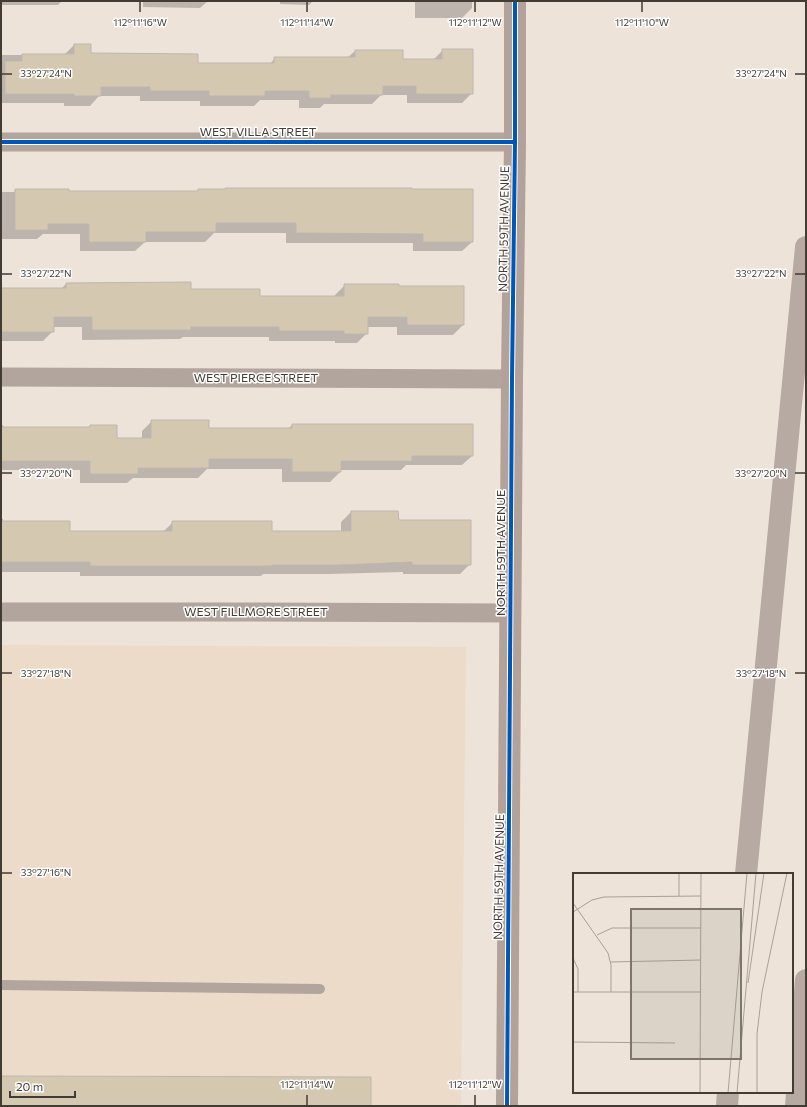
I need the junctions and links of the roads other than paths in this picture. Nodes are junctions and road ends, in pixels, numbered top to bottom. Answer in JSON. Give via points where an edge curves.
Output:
{"nodes":[{"id":1,"x":515,"y":1,"type":"edge"},
{"id":2,"x":1,"y":142,"type":"edge"},
{"id":3,"x":515,"y":142,"type":"junction"},
{"id":4,"x":806,"y":247,"type":"edge"},
{"id":5,"x":1,"y":377,"type":"edge"},
{"id":6,"x":512,"y":379,"type":"junction"},
{"id":7,"x":1,"y":612,"type":"edge"},
{"id":8,"x":511,"y":613,"type":"junction"},
{"id":9,"x":746,"y":873,"type":"edge"},
{"id":10,"x":806,"y":980,"type":"edge"},
{"id":11,"x":1,"y":985,"type":"edge"},
{"id":12,"x":320,"y":989,"type":"dead end"},
{"id":13,"x":728,"y":1093,"type":"edge"},
{"id":14,"x":508,"y":1106,"type":"edge"},
{"id":15,"x":727,"y":1106,"type":"edge"},
{"id":16,"x":796,"y":1106,"type":"edge"}],
"edges":[{"from":1,"to":3,"type":"main road","name":"NORTH 59TH AVENUE"},
{"from":2,"to":3,"type":"street","name":"WEST VILLA STREET"},
{"from":3,"to":6,"type":"main road","name":"NORTH 59TH AVENUE"},
{"from":4,"to":9,"type":"highway"},
{"from":5,"to":6,"type":"street","name":"WEST PIERCE STREET"},
{"from":6,"to":8,"type":"main road","name":"NORTH 59TH AVENUE"},
{"from":7,"to":8,"type":"street","name":"WEST FILLMORE STREET"},
{"from":8,"to":14,"type":"main road","name":"NORTH 59TH AVENUE"},
{"from":10,"to":16,"type":"highway"},
{"from":11,"to":12,"type":"lane"},
{"from":13,"to":15,"type":"highway"}]}
